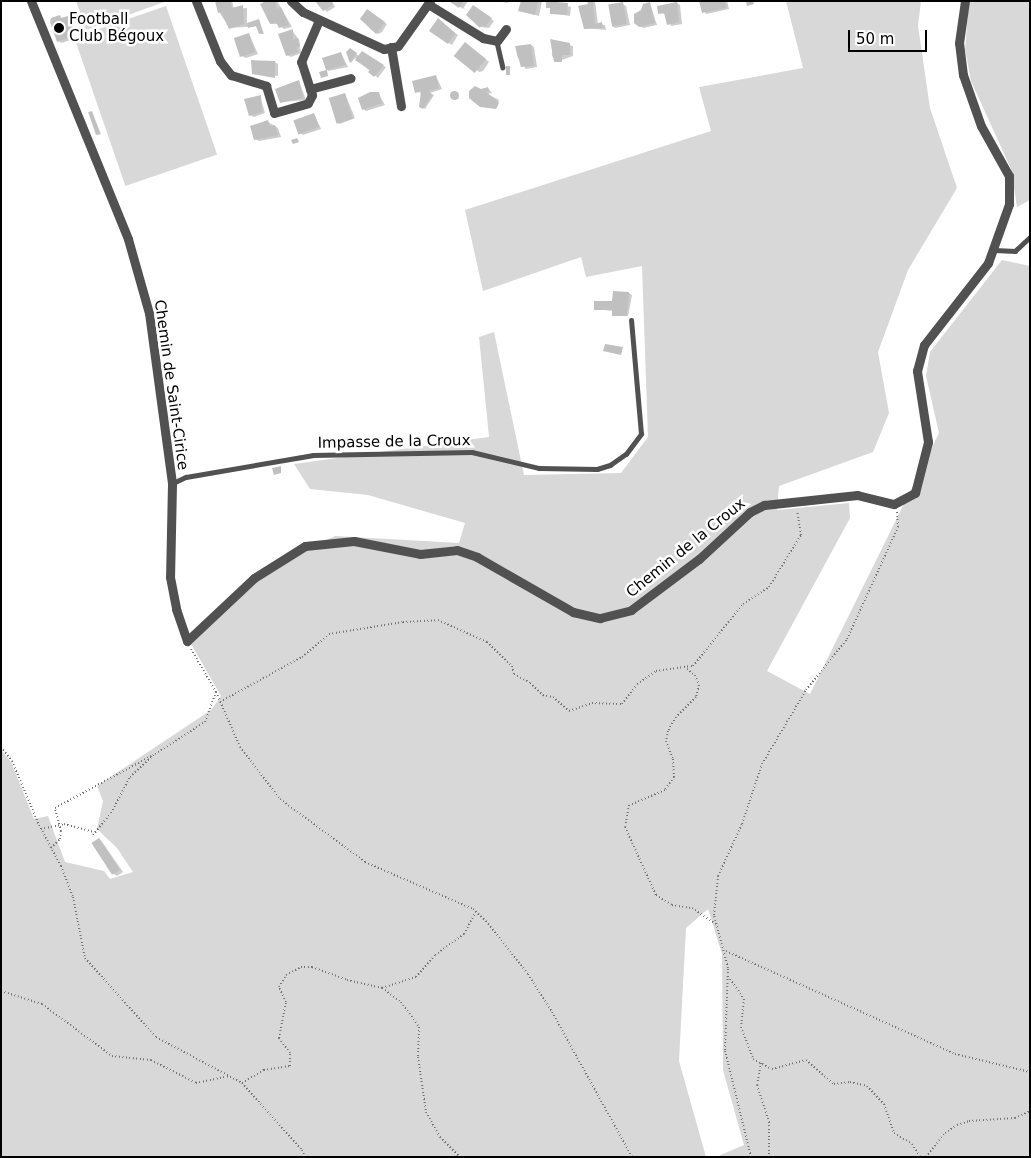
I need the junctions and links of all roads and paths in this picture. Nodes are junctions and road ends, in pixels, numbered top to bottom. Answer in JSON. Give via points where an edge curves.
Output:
{"nodes":[{"id":1,"x":31,"y":1,"type":"edge"},
{"id":2,"x":196,"y":1,"type":"edge"},
{"id":3,"x":291,"y":1,"type":"edge"},
{"id":4,"x":965,"y":1,"type":"edge"},
{"id":5,"x":426,"y":3,"type":"edge"},
{"id":6,"x":319,"y":20,"type":"junction"},
{"id":7,"x":506,"y":29,"type":"dead end"},
{"id":8,"x":497,"y":41,"type":"junction"},
{"id":9,"x":392,"y":47,"type":"junction"},
{"id":10,"x":503,"y":67,"type":"dead end"},
{"id":11,"x":351,"y":78,"type":"dead end"},
{"id":12,"x":310,"y":89,"type":"junction"},
{"id":13,"x":401,"y":106,"type":"dead end"},
{"id":14,"x":1030,"y":237,"type":"edge"},
{"id":15,"x":994,"y":250,"type":"junction"},
{"id":16,"x":631,"y":320,"type":"dead end"},
{"id":17,"x":172,"y":484,"type":"junction"},
{"id":18,"x":791,"y":501,"type":"junction"},
{"id":19,"x":894,"y":504,"type":"junction"},
{"id":20,"x":187,"y":641,"type":"junction"},
{"id":21,"x":684,"y":667,"type":"junction"},
{"id":22,"x":216,"y":692,"type":"junction"},
{"id":23,"x":220,"y":702,"type":"junction"},
{"id":24,"x":1,"y":747,"type":"edge"},
{"id":25,"x":155,"y":754,"type":"junction"},
{"id":26,"x":59,"y":826,"type":"junction"},
{"id":27,"x":41,"y":829,"type":"junction"},
{"id":28,"x":52,"y":848,"type":"junction"},
{"id":29,"x":476,"y":912,"type":"junction"},
{"id":30,"x":717,"y":925,"type":"junction"},
{"id":31,"x":726,"y":952,"type":"junction"},
{"id":32,"x":728,"y":976,"type":"junction"},
{"id":33,"x":382,"y":988,"type":"junction"},
{"id":34,"x":1,"y":991,"type":"edge"},
{"id":35,"x":761,"y":1063,"type":"junction"},
{"id":36,"x":1030,"y":1072,"type":"edge"},
{"id":37,"x":229,"y":1076,"type":"junction"},
{"id":38,"x":242,"y":1083,"type":"junction"},
{"id":39,"x":1030,"y":1111,"type":"edge"},
{"id":40,"x":305,"y":1157,"type":"edge"},
{"id":41,"x":460,"y":1157,"type":"edge"},
{"id":42,"x":632,"y":1157,"type":"edge"},
{"id":43,"x":751,"y":1157,"type":"edge"},
{"id":44,"x":769,"y":1157,"type":"edge"},
{"id":45,"x":920,"y":1157,"type":"edge"},
{"id":46,"x":926,"y":1157,"type":"edge"}],
"edges":[{"from":1,"to":17,"type":"street","name":"Chemin de Saint-Cirice","via":[[130,248],[149,313]]},
{"from":2,"to":12,"type":"street","via":[[220,61],[231,75],[266,86],[274,113],[308,103],[312,95]]},
{"from":3,"to":6,"type":"street"},
{"from":4,"to":15,"type":"street","via":[[959,43],[968,94],[981,126],[1002,160],[1009,184],[1009,204]]},
{"from":5,"to":8,"type":"street","via":[[483,38]]},
{"from":5,"to":9,"type":"street","via":[[398,46]]},
{"from":6,"to":9,"type":"street","via":[[384,48]]},
{"from":6,"to":12,"type":"street","via":[[302,62]]},
{"from":7,"to":8,"type":"street"},
{"from":8,"to":10,"type":"lane"},
{"from":9,"to":13,"type":"street"},
{"from":11,"to":12,"type":"street"},
{"from":14,"to":15,"type":"lane","via":[[1015,251]]},
{"from":15,"to":19,"type":"street","via":[[924,346],[917,371],[928,431],[926,456],[915,493]]},
{"from":16,"to":17,"type":"lane","name":"Impasse de la Croux","via":[[641,434],[626,454],[610,465],[539,468],[472,452],[313,455],[186,478]]},
{"from":17,"to":20,"type":"street","name":"Chemin de Saint-Cirice","via":[[170,577]]},
{"from":18,"to":19,"type":"street","name":"Chemin de la Croux","via":[[857,495]]},
{"from":18,"to":20,"type":"street","name":"Chemin de la Croux","via":[[764,504],[750,512],[699,558],[631,610],[617,616],[592,618],[573,612],[477,557],[457,550],[420,554],[354,542],[330,542],[305,546],[285,556],[254,578]]},
{"from":18,"to":21,"type":"path","via":[[798,513],[801,535],[769,587],[743,604],[693,666]]},
{"from":19,"to":30,"type":"path","via":[[899,517],[898,527],[847,639],[806,690],[762,764],[742,824],[718,876],[714,915]]},
{"from":20,"to":22,"type":"path"},
{"from":21,"to":23,"type":"path","via":[[668,667],[648,676],[637,684],[622,704],[592,703],[569,711],[514,674],[512,666],[487,642],[450,623],[422,620],[329,634],[302,657]]},
{"from":21,"to":30,"type":"path","via":[[695,675],[699,685],[696,697],[676,717],[668,731],[666,741],[673,760],[674,777],[665,790],[629,805],[626,827],[656,895],[672,905],[692,908]]},
{"from":22,"to":23,"type":"path"},
{"from":22,"to":25,"type":"path","via":[[205,722]]},
{"from":23,"to":29,"type":"path","via":[[240,747],[280,799],[365,862]]},
{"from":24,"to":27,"type":"path","via":[[12,761]]},
{"from":25,"to":26,"type":"path","via":[[62,801],[55,808]]},
{"from":25,"to":26,"type":"path","via":[[130,777],[94,834],[64,824]]},
{"from":26,"to":27,"type":"path"},
{"from":26,"to":28,"type":"path","via":[[60,839]]},
{"from":27,"to":28,"type":"path"},
{"from":28,"to":37,"type":"path","via":[[73,897],[86,958],[156,1037]]},
{"from":29,"to":33,"type":"path","via":[[464,934],[435,955],[416,977]]},
{"from":29,"to":42,"type":"path","via":[[533,982]]},
{"from":30,"to":31,"type":"path"},
{"from":31,"to":32,"type":"path"},
{"from":31,"to":36,"type":"path","via":[[954,1054]]},
{"from":32,"to":35,"type":"path","via":[[744,999],[741,1027],[753,1059]]},
{"from":32,"to":43,"type":"path","via":[[725,1050]]},
{"from":33,"to":38,"type":"path","via":[[347,980],[312,966],[286,975],[278,987],[286,1002],[279,1038],[290,1053],[290,1066],[264,1070]]},
{"from":33,"to":41,"type":"path","via":[[401,1002],[419,1027],[418,1057],[426,1112],[435,1130]]},
{"from":34,"to":37,"type":"path","via":[[42,1004],[112,1056],[151,1060],[196,1083]]},
{"from":35,"to":44,"type":"path","via":[[757,1085],[769,1122]]},
{"from":35,"to":45,"type":"path","via":[[772,1069],[806,1060],[834,1084],[850,1082],[867,1086],[884,1104],[894,1133],[912,1144]]},
{"from":37,"to":38,"type":"path"},
{"from":38,"to":40,"type":"path"},
{"from":39,"to":46,"type":"path","via":[[1015,1118],[969,1121],[957,1126],[945,1133]]}]}
